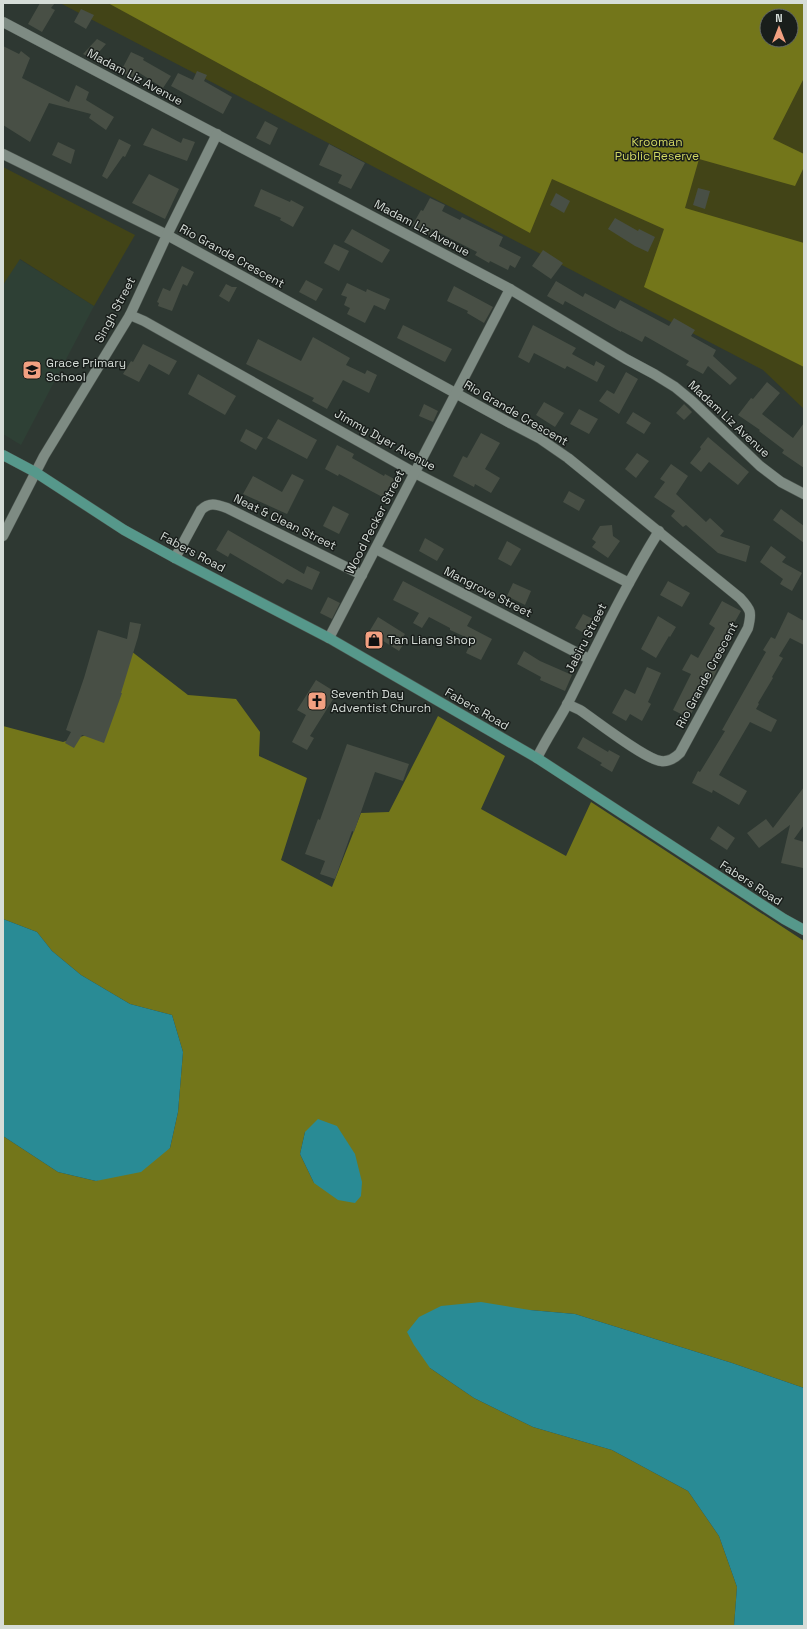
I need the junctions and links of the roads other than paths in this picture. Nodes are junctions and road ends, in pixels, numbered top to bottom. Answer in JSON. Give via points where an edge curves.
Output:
{"nodes":[{"id":1,"x":3,"y":22,"type":"edge"},
{"id":2,"x":217,"y":134,"type":"junction"},
{"id":3,"x":3,"y":154,"type":"edge"},
{"id":4,"x":167,"y":235,"type":"junction"},
{"id":5,"x":510,"y":289,"type":"junction"},
{"id":6,"x":130,"y":315,"type":"junction"},
{"id":7,"x":456,"y":394,"type":"junction"},
{"id":8,"x":3,"y":455,"type":"edge"},
{"id":9,"x":36,"y":472,"type":"junction"},
{"id":10,"x":415,"y":473,"type":"junction"},
{"id":11,"x":804,"y":494,"type":"edge"},
{"id":12,"x":659,"y":531,"type":"junction"},
{"id":13,"x":3,"y":536,"type":"edge"},
{"id":14,"x":376,"y":549,"type":"junction"},
{"id":15,"x":175,"y":558,"type":"junction"},
{"id":16,"x":362,"y":575,"type":"junction"},
{"id":17,"x":629,"y":583,"type":"junction"},
{"id":18,"x":329,"y":638,"type":"junction"},
{"id":19,"x":589,"y":659,"type":"junction"},
{"id":20,"x":568,"y":704,"type":"junction"},
{"id":21,"x":537,"y":758,"type":"junction"},
{"id":22,"x":804,"y":930,"type":"edge"}],
"edges":[{"from":1,"to":2,"type":"street","name":"Madam Liz Avenue"},
{"from":2,"to":4,"type":"street","name":"Singh Street"},
{"from":2,"to":5,"type":"street","name":"Madam Liz Avenue"},
{"from":3,"to":4,"type":"street","name":"Rio Grande Crescent"},
{"from":4,"to":6,"type":"street","name":"Singh Street"},
{"from":4,"to":7,"type":"street","name":"Rio Grande Crescent"},
{"from":5,"to":7,"type":"street","name":"Wood Pecker Street"},
{"from":5,"to":11,"type":"street","name":"Madam Liz Avenue","via":[[675,387],[760,466],[781,482]]},
{"from":6,"to":9,"type":"street","name":"Singh Street"},
{"from":6,"to":10,"type":"street","name":"Jimmy Dyer Avenue"},
{"from":7,"to":10,"type":"street","name":"Wood Pecker Street"},
{"from":7,"to":12,"type":"street","name":"Rio Grande Crescent","via":[[545,442]]},
{"from":8,"to":9,"type":"main road","name":"Fabers Road"},
{"from":9,"to":13,"type":"street","name":"Singh Street"},
{"from":9,"to":15,"type":"main road","name":"Fabers Road","via":[[124,530]]},
{"from":10,"to":14,"type":"street","name":"Wood Pecker Street"},
{"from":10,"to":17,"type":"street","name":"Jimmy Dyer Avenue"},
{"from":12,"to":17,"type":"street","name":"Jabiru Street"},
{"from":12,"to":20,"type":"street","name":"Rio Grande Crescent","via":[[748,606],[751,613],[748,628],[680,753],[668,761],[651,759]]},
{"from":14,"to":16,"type":"street","name":"Wood Pecker Street"},
{"from":14,"to":19,"type":"street","name":"Mangrove Street"},
{"from":15,"to":16,"type":"street","name":"Neat & Clean Street","via":[[201,510],[207,505],[214,504],[227,508]]},
{"from":15,"to":18,"type":"main road","name":"Fabers Road"},
{"from":16,"to":18,"type":"street","name":"Wood Pecker Street"},
{"from":17,"to":19,"type":"street","name":"Jabiru Street"},
{"from":18,"to":21,"type":"main road","name":"Fabers Road"},
{"from":19,"to":20,"type":"street","name":"Jabiru Street"},
{"from":20,"to":21,"type":"street","name":"Jabiru Street"},
{"from":21,"to":22,"type":"main road","name":"Fabers Road","via":[[784,920]]}]}
